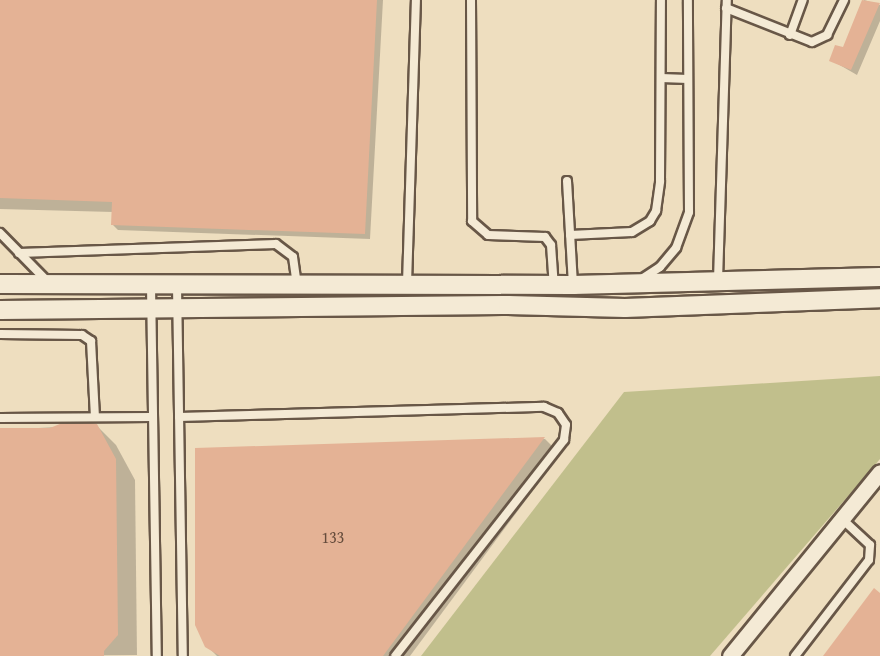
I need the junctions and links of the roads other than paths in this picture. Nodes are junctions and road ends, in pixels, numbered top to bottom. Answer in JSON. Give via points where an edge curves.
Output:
{"nodes":[{"id":1,"x":416,"y":0,"type":"edge"},
{"id":2,"x":471,"y":0,"type":"edge"},
{"id":3,"x":661,"y":0,"type":"edge"},
{"id":4,"x":688,"y":0,"type":"edge"},
{"id":5,"x":803,"y":0,"type":"edge"},
{"id":6,"x":844,"y":0,"type":"edge"},
{"id":7,"x":727,"y":4,"type":"edge"},
{"id":8,"x":790,"y":34,"type":"junction"},
{"id":9,"x":661,"y":78,"type":"junction"},
{"id":10,"x":688,"y":79,"type":"junction"},
{"id":11,"x":567,"y":181,"type":"dead end"},
{"id":12,"x":0,"y":233,"type":"edge"},
{"id":13,"x":570,"y":235,"type":"junction"},
{"id":14,"x":19,"y":253,"type":"junction"},
{"id":15,"x":880,"y":277,"type":"edge"},
{"id":16,"x":718,"y":283,"type":"junction"},
{"id":17,"x":0,"y":284,"type":"edge"},
{"id":18,"x":554,"y":284,"type":"junction"},
{"id":19,"x":627,"y":284,"type":"junction"},
{"id":20,"x":50,"y":285,"type":"junction"},
{"id":21,"x":407,"y":285,"type":"junction"},
{"id":22,"x":573,"y":285,"type":"junction"},
{"id":23,"x":151,"y":286,"type":"junction"},
{"id":24,"x":177,"y":286,"type":"junction"},
{"id":25,"x":297,"y":286,"type":"junction"},
{"id":26,"x":880,"y":298,"type":"edge"},
{"id":27,"x":0,"y":310,"type":"edge"},
{"id":28,"x":177,"y":310,"type":"junction"},
{"id":29,"x":150,"y":311,"type":"junction"},
{"id":30,"x":0,"y":334,"type":"edge"},
{"id":31,"x":95,"y":417,"type":"junction"},
{"id":32,"x":152,"y":417,"type":"junction"},
{"id":33,"x":179,"y":417,"type":"junction"},
{"id":34,"x":0,"y":418,"type":"edge"},
{"id":35,"x":880,"y":472,"type":"edge"},
{"id":36,"x":842,"y":519,"type":"junction"},
{"id":37,"x":157,"y":656,"type":"edge"},
{"id":38,"x":183,"y":656,"type":"edge"},
{"id":39,"x":395,"y":656,"type":"edge"},
{"id":40,"x":730,"y":656,"type":"edge"},
{"id":41,"x":795,"y":656,"type":"edge"}],
"edges":[{"from":1,"to":21,"type":"lane"},
{"from":2,"to":18,"type":"lane","via":[[472,216],[478,230],[488,235],[545,237],[551,245]]},
{"from":3,"to":9,"type":"lane"},
{"from":4,"to":10,"type":"lane"},
{"from":5,"to":8,"type":"lane"},
{"from":6,"to":8,"type":"lane","via":[[823,39],[812,42]]},
{"from":7,"to":8,"type":"lane"},
{"from":7,"to":16,"type":"lane"},
{"from":9,"to":10,"type":"lane"},
{"from":9,"to":13,"type":"lane","via":[[656,211],[650,221],[632,232]]},
{"from":10,"to":19,"type":"lane","via":[[686,225],[676,248],[660,267]]},
{"from":11,"to":13,"type":"lane"},
{"from":12,"to":14,"type":"lane"},
{"from":13,"to":22,"type":"lane"},
{"from":14,"to":20,"type":"lane"},
{"from":14,"to":25,"type":"lane","via":[[276,244],[293,256]]},
{"from":15,"to":16,"type":"street"},
{"from":16,"to":19,"type":"street"},
{"from":17,"to":20,"type":"street"},
{"from":18,"to":21,"type":"street"},
{"from":18,"to":22,"type":"street"},
{"from":19,"to":22,"type":"street"},
{"from":20,"to":23,"type":"street"},
{"from":21,"to":25,"type":"street"},
{"from":23,"to":24,"type":"street"},
{"from":23,"to":29,"type":"lane"},
{"from":24,"to":25,"type":"street"},
{"from":24,"to":28,"type":"lane"},
{"from":26,"to":28,"type":"street","via":[[637,308],[508,305]]},
{"from":27,"to":29,"type":"street"},
{"from":28,"to":29,"type":"street"},
{"from":28,"to":33,"type":"lane"},
{"from":29,"to":32,"type":"lane"},
{"from":30,"to":31,"type":"lane","via":[[82,334],[91,341]]},
{"from":31,"to":32,"type":"lane"},
{"from":31,"to":34,"type":"lane"},
{"from":32,"to":37,"type":"lane"},
{"from":33,"to":38,"type":"lane"},
{"from":33,"to":39,"type":"lane","via":[[544,408],[558,413],[566,426],[564,440]]},
{"from":35,"to":36,"type":"street"},
{"from":36,"to":40,"type":"street"},
{"from":36,"to":41,"type":"lane","via":[[870,545],[869,560]]}]}
